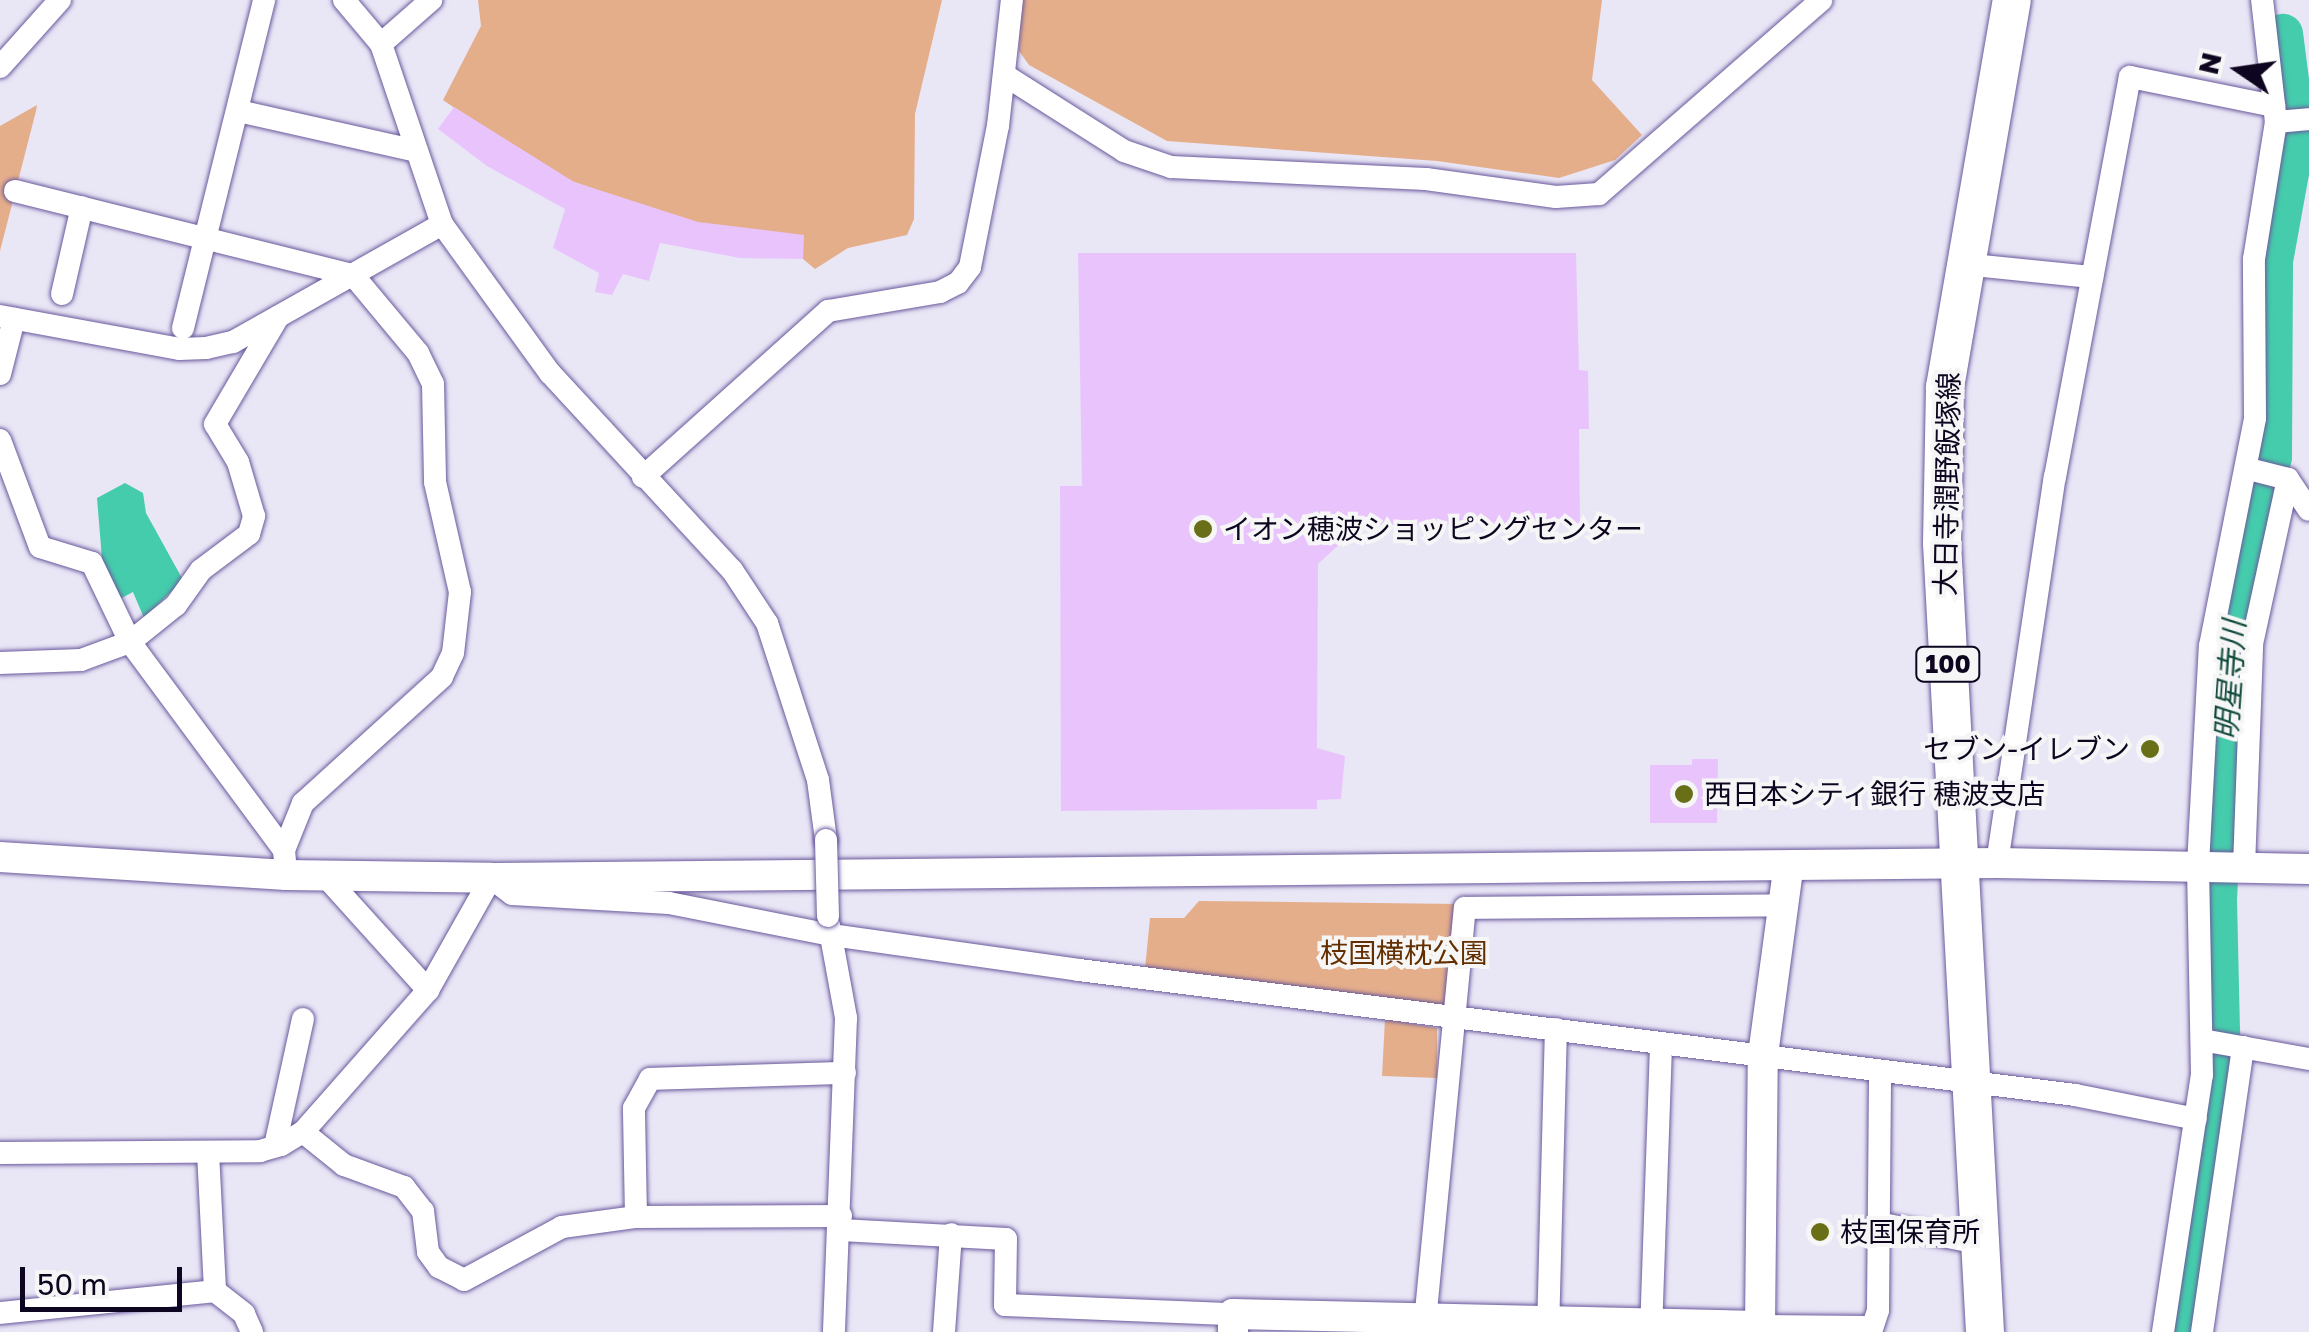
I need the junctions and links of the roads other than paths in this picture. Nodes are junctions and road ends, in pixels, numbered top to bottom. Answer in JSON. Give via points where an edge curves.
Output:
{"nodes":[{"id":1,"x":60,"y":0,"type":"edge"},
{"id":2,"x":264,"y":0,"type":"edge"},
{"id":3,"x":344,"y":0,"type":"edge"},
{"id":4,"x":431,"y":0,"type":"edge"},
{"id":5,"x":1012,"y":0,"type":"edge"},
{"id":6,"x":1821,"y":0,"type":"edge"},
{"id":7,"x":2012,"y":0,"type":"edge"},
{"id":8,"x":2262,"y":0,"type":"edge"},
{"id":9,"x":381,"y":44,"type":"junction"},
{"id":10,"x":0,"y":67,"type":"edge"},
{"id":11,"x":1006,"y":76,"type":"junction"},
{"id":12,"x":238,"y":111,"type":"junction"},
{"id":13,"x":2290,"y":117,"type":"edge"},
{"id":14,"x":413,"y":150,"type":"junction"},
{"id":15,"x":16,"y":190,"type":"dead end"},
{"id":16,"x":82,"y":207,"type":"junction"},
{"id":17,"x":442,"y":224,"type":"junction"},
{"id":18,"x":209,"y":236,"type":"junction"},
{"id":19,"x":1962,"y":264,"type":"junction"},
{"id":20,"x":353,"y":275,"type":"junction"},
{"id":21,"x":2092,"y":277,"type":"junction"},
{"id":22,"x":62,"y":294,"type":"dead end"},
{"id":23,"x":7,"y":317,"type":"edge"},
{"id":24,"x":278,"y":317,"type":"junction"},
{"id":25,"x":183,"y":328,"type":"dead end"},
{"id":26,"x":0,"y":374,"type":"edge"},
{"id":27,"x":0,"y":440,"type":"edge"},
{"id":28,"x":2252,"y":470,"type":"junction"},
{"id":29,"x":643,"y":478,"type":"junction"},
{"id":30,"x":2284,"y":478,"type":"junction"},
{"id":31,"x":2309,"y":510,"type":"edge"},
{"id":32,"x":130,"y":642,"type":"junction"},
{"id":33,"x":0,"y":663,"type":"edge"},
{"id":34,"x":0,"y":856,"type":"edge"},
{"id":35,"x":285,"y":862,"type":"junction"},
{"id":36,"x":1998,"y":863,"type":"junction"},
{"id":37,"x":1958,"y":865,"type":"junction"},
{"id":38,"x":2221,"y":866,"type":"junction"},
{"id":39,"x":1788,"y":869,"type":"junction"},
{"id":40,"x":2309,"y":869,"type":"edge"},
{"id":41,"x":325,"y":876,"type":"junction"},
{"id":42,"x":491,"y":878,"type":"junction"},
{"id":43,"x":1783,"y":905,"type":"junction"},
{"id":44,"x":829,"y":926,"type":"junction"},
{"id":45,"x":428,"y":990,"type":"junction"},
{"id":46,"x":1455,"y":1016,"type":"junction"},
{"id":47,"x":303,"y":1019,"type":"dead end"},
{"id":48,"x":1556,"y":1028,"type":"junction"},
{"id":49,"x":1661,"y":1043,"type":"junction"},
{"id":50,"x":2223,"y":1044,"type":"junction"},
{"id":51,"x":1763,"y":1055,"type":"junction"},
{"id":52,"x":2309,"y":1059,"type":"edge"},
{"id":53,"x":1880,"y":1070,"type":"junction"},
{"id":54,"x":845,"y":1073,"type":"junction"},
{"id":55,"x":1969,"y":1081,"type":"junction"},
{"id":56,"x":2196,"y":1119,"type":"junction"},
{"id":57,"x":302,"y":1132,"type":"junction"},
{"id":58,"x":275,"y":1146,"type":"junction"},
{"id":59,"x":208,"y":1152,"type":"junction"},
{"id":60,"x":0,"y":1153,"type":"edge"},
{"id":61,"x":636,"y":1217,"type":"junction"},
{"id":62,"x":1878,"y":1222,"type":"junction"},
{"id":63,"x":841,"y":1223,"type":"junction"},
{"id":64,"x":951,"y":1234,"type":"junction"},
{"id":65,"x":1979,"y":1243,"type":"junction"},
{"id":66,"x":215,"y":1291,"type":"junction"},
{"id":67,"x":0,"y":1313,"type":"edge"},
{"id":68,"x":1233,"y":1323,"type":"edge"},
{"id":69,"x":1424,"y":1327,"type":"edge"},
{"id":70,"x":0,"y":1328,"type":"edge"},
{"id":71,"x":1547,"y":1329,"type":"edge"},
{"id":72,"x":1651,"y":1329,"type":"edge"},
{"id":73,"x":1760,"y":1329,"type":"edge"},
{"id":74,"x":1871,"y":1330,"type":"edge"},
{"id":75,"x":7,"y":1332,"type":"edge"},
{"id":76,"x":252,"y":1332,"type":"edge"},
{"id":77,"x":834,"y":1332,"type":"edge"},
{"id":78,"x":944,"y":1332,"type":"edge"},
{"id":79,"x":1985,"y":1332,"type":"edge"},
{"id":80,"x":2163,"y":1332,"type":"edge"},
{"id":81,"x":2202,"y":1332,"type":"edge"}],
"edges":[{"from":1,"to":10,"type":"street"},
{"from":2,"to":12,"type":"street"},
{"from":3,"to":9,"type":"street"},
{"from":4,"to":9,"type":"street"},
{"from":5,"to":11,"type":"street"},
{"from":6,"to":11,"type":"street","via":[[1599,194],[1556,198],[1426,178],[1171,167],[1124,151]]},
{"from":7,"to":19,"type":"main road","name":"大日寺潤野飯塚線","number":"100"},
{"from":8,"to":13,"type":"street"},
{"from":9,"to":14,"type":"street"},
{"from":11,"to":29,"type":"street","via":[[970,267],[958,283],[940,292],[828,311]]},
{"from":12,"to":14,"type":"street"},
{"from":12,"to":18,"type":"street"},
{"from":13,"to":21,"type":"street","via":[[2130,77]]},
{"from":13,"to":28,"type":"street","via":[[2254,259]]},
{"from":14,"to":17,"type":"street"},
{"from":15,"to":16,"type":"street"},
{"from":16,"to":18,"type":"street"},
{"from":16,"to":22,"type":"street"},
{"from":17,"to":20,"type":"street"},
{"from":17,"to":29,"type":"street","via":[[550,373]]},
{"from":18,"to":20,"type":"street"},
{"from":18,"to":25,"type":"street"},
{"from":19,"to":21,"type":"street"},
{"from":19,"to":37,"type":"main road","name":"大日寺潤野飯塚線","number":"100","via":[[1945,387],[1942,543]]},
{"from":20,"to":24,"type":"street"},
{"from":20,"to":35,"type":"street","via":[[418,353],[433,384],[435,482],[460,611],[442,677],[304,803]]},
{"from":21,"to":36,"type":"street"},
{"from":23,"to":24,"type":"street","via":[[179,349],[233,342]]},
{"from":23,"to":26,"type":"street"},
{"from":24,"to":32,"type":"street","via":[[215,424],[238,462],[254,524]]},
{"from":27,"to":32,"type":"street","via":[[40,547],[92,563]]},
{"from":28,"to":30,"type":"street"},
{"from":28,"to":38,"type":"street","via":[[2210,646]]},
{"from":29,"to":44,"type":"street","bridge":true,"via":[[732,570],[767,623],[818,780]]},
{"from":30,"to":31,"type":"street"},
{"from":30,"to":38,"type":"street"},
{"from":32,"to":33,"type":"street","via":[[81,660]]},
{"from":32,"to":35,"type":"street"},
{"from":34,"to":35,"type":"street"},
{"from":35,"to":41,"type":"street"},
{"from":36,"to":37,"type":"street"},
{"from":36,"to":38,"type":"street"},
{"from":37,"to":39,"type":"street"},
{"from":37,"to":55,"type":"main road","name":"大日寺潤野飯塚線","number":"100"},
{"from":38,"to":40,"type":"street"},
{"from":38,"to":50,"type":"street"},
{"from":39,"to":42,"type":"street","via":[[876,870]]},
{"from":39,"to":43,"type":"street"},
{"from":41,"to":42,"type":"street"},
{"from":41,"to":45,"type":"street"},
{"from":42,"to":44,"type":"street","via":[[512,894],[668,903]]},
{"from":42,"to":45,"type":"street"},
{"from":43,"to":46,"type":"street","via":[[1465,908]]},
{"from":43,"to":51,"type":"street"},
{"from":44,"to":46,"type":"street"},
{"from":44,"to":54,"type":"street","via":[[846,1018]]},
{"from":45,"to":57,"type":"street"},
{"from":46,"to":48,"type":"street"},
{"from":46,"to":69,"type":"street"},
{"from":47,"to":58,"type":"street"},
{"from":48,"to":49,"type":"street"},
{"from":48,"to":71,"type":"street"},
{"from":49,"to":51,"type":"street"},
{"from":49,"to":72,"type":"street"},
{"from":50,"to":52,"type":"street"},
{"from":50,"to":56,"type":"street"},
{"from":50,"to":81,"type":"street"},
{"from":51,"to":53,"type":"street"},
{"from":51,"to":73,"type":"street"},
{"from":53,"to":55,"type":"street"},
{"from":53,"to":62,"type":"street"},
{"from":54,"to":61,"type":"street","via":[[650,1080],[634,1108]]},
{"from":54,"to":63,"type":"street"},
{"from":55,"to":56,"type":"street"},
{"from":55,"to":65,"type":"main road","name":"大日寺潤野飯塚線","number":"100"},
{"from":56,"to":80,"type":"street"},
{"from":57,"to":58,"type":"street"},
{"from":57,"to":61,"type":"street","via":[[344,1165],[404,1187],[423,1211],[428,1252],[439,1268],[464,1280],[536,1236]]},
{"from":58,"to":59,"type":"street"},
{"from":59,"to":60,"type":"street"},
{"from":59,"to":66,"type":"street"},
{"from":61,"to":63,"type":"street"},
{"from":62,"to":65,"type":"street"},
{"from":62,"to":74,"type":"street","via":[[1878,1310]]},
{"from":63,"to":64,"type":"street"},
{"from":63,"to":77,"type":"street"},
{"from":64,"to":68,"type":"street","via":[[1006,1239],[1005,1305]]},
{"from":64,"to":78,"type":"street"},
{"from":65,"to":79,"type":"main road","name":"大日寺潤野飯塚線","number":"100"},
{"from":66,"to":67,"type":"street"},
{"from":66,"to":76,"type":"street","via":[[244,1314]]},
{"from":68,"to":69,"type":"street"},
{"from":69,"to":71,"type":"street"},
{"from":70,"to":75,"type":"street"},
{"from":71,"to":72,"type":"street"},
{"from":72,"to":73,"type":"street"},
{"from":73,"to":74,"type":"street"}]}
